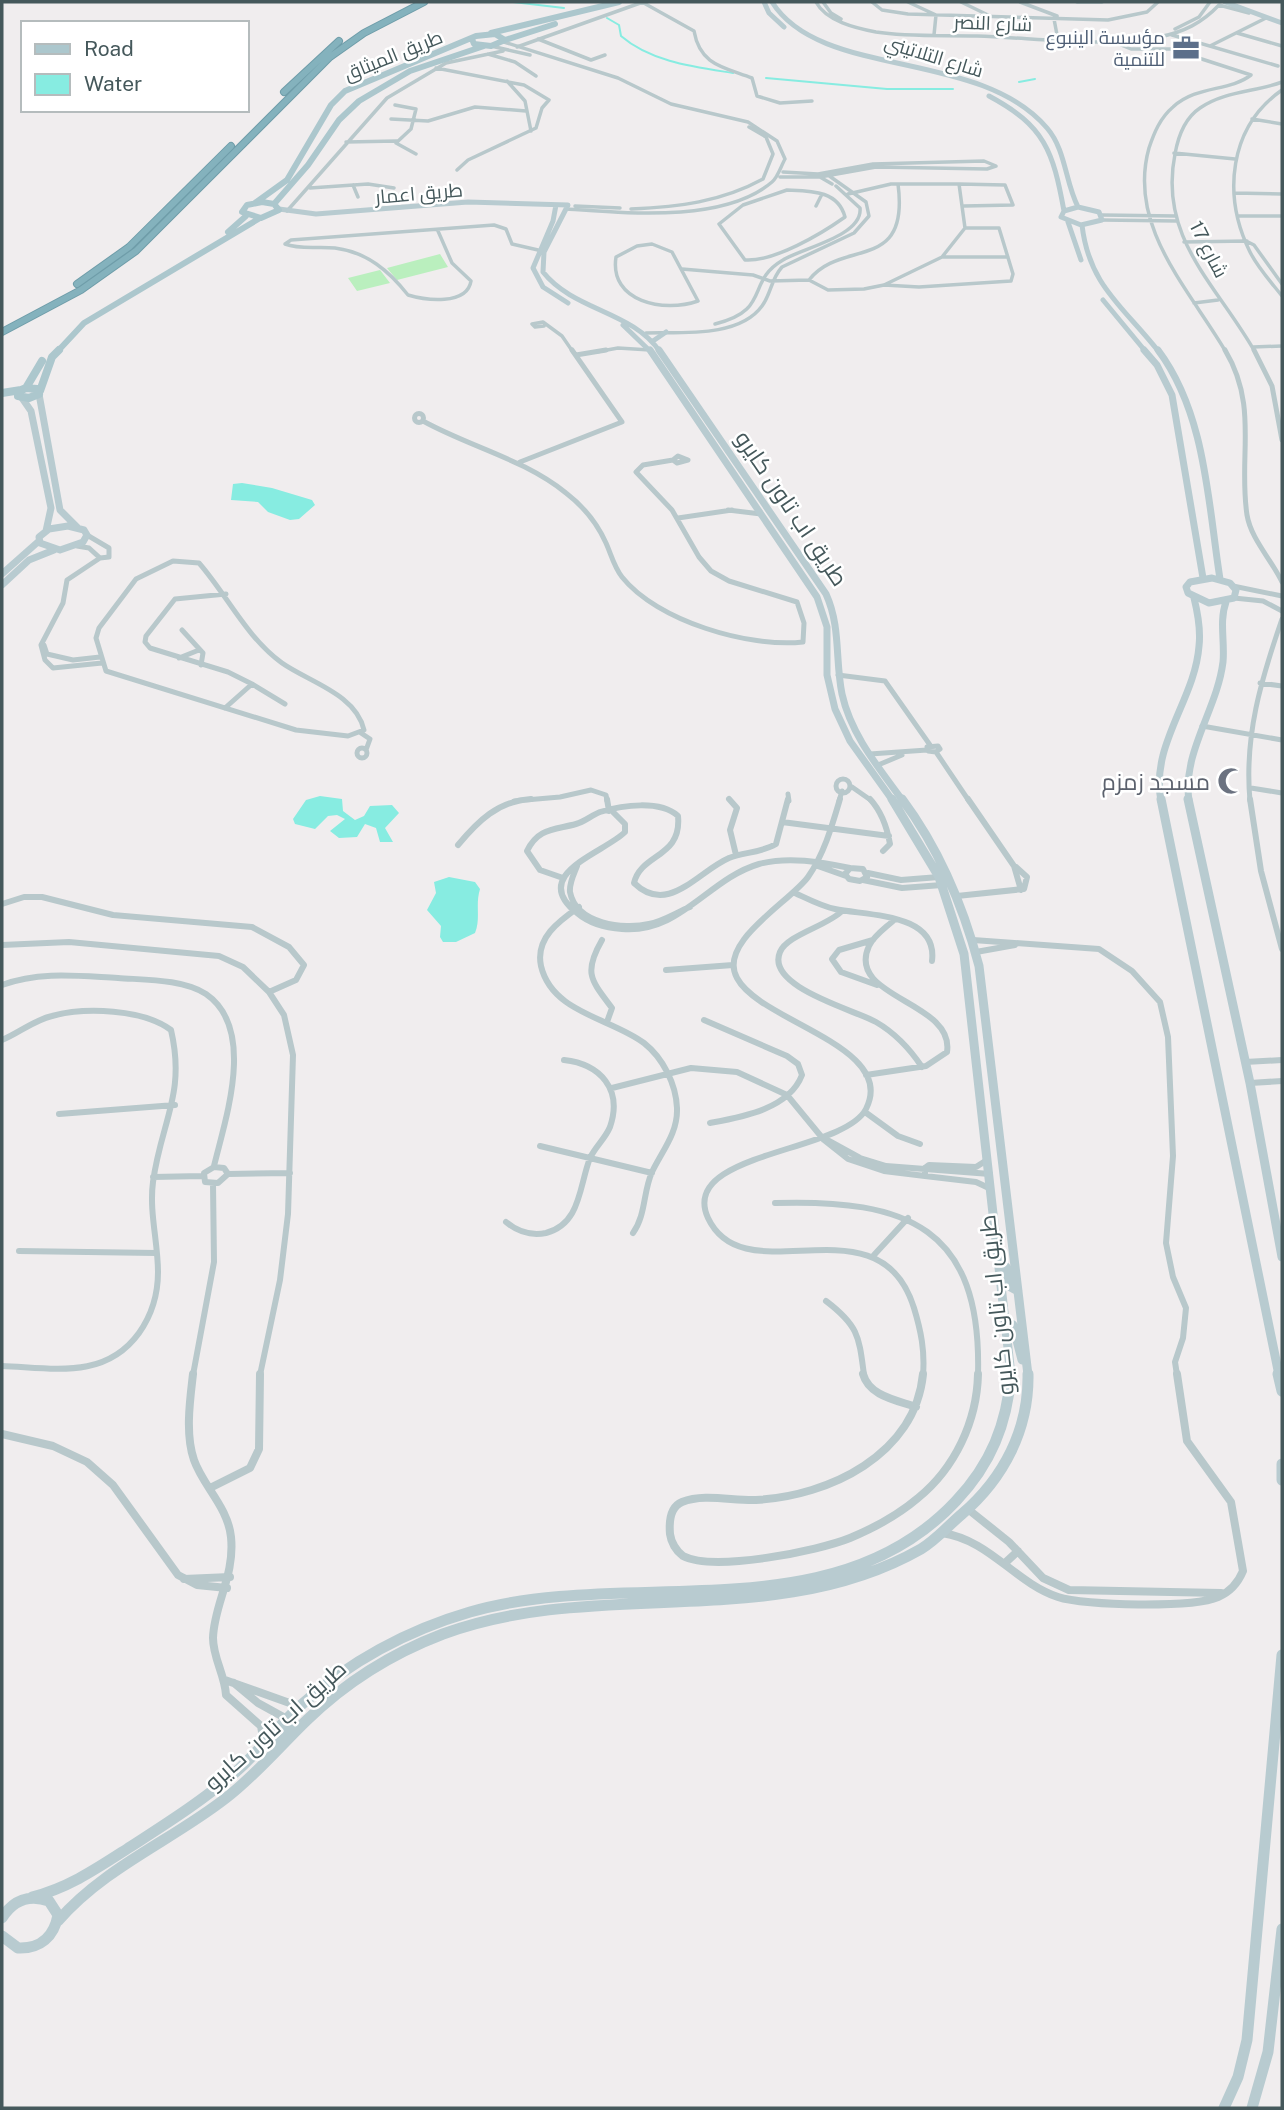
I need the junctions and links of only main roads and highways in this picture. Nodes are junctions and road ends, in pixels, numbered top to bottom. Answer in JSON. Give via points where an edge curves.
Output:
{"nodes":[{"id":1,"x":412,"y":2,"type":"edge"},
{"id":2,"x":424,"y":2,"type":"edge"},
{"id":3,"x":619,"y":2,"type":"edge"},
{"id":4,"x":630,"y":2,"type":"edge"},
{"id":5,"x":488,"y":34,"type":"junction"},
{"id":6,"x":472,"y":39,"type":"junction"},
{"id":7,"x":505,"y":41,"type":"junction"},
{"id":8,"x":487,"y":49,"type":"junction"},
{"id":9,"x":255,"y":203,"type":"junction"},
{"id":10,"x":281,"y":210,"type":"junction"},
{"id":11,"x":246,"y":216,"type":"junction"},
{"id":12,"x":260,"y":218,"type":"junction"},
{"id":13,"x":2,"y":326,"type":"edge"},
{"id":14,"x":2,"y":332,"type":"edge"},
{"id":15,"x":22,"y":393,"type":"junction"},
{"id":16,"x":2,"y":396,"type":"edge"}],
"edges":[{"from":1,"to":13,"type":"highway","via":[[326,51],[129,247],[56,297]]},
{"from":2,"to":14,"type":"highway","via":[[373,27],[330,57],[122,262],[52,307]]},
{"from":3,"to":5,"type":"main road"},
{"from":4,"to":7,"type":"main road"},
{"from":5,"to":6,"type":"main road","name":"طريق الميثاق"},
{"from":5,"to":7,"type":"main road"},
{"from":6,"to":8,"type":"main road"},
{"from":6,"to":9,"type":"main road","name":"طريق الميثاق","via":[[345,91],[331,104],[287,180]]},
{"from":7,"to":8,"type":"main road","name":"طريق الميثاق"},
{"from":8,"to":10,"type":"main road","name":"طريق الميثاق","via":[[410,71],[359,101],[339,120]]},
{"from":9,"to":10,"type":"main road","name":"طريق اعمار"},
{"from":9,"to":11,"type":"main road","via":[[242,209]]},
{"from":10,"to":12,"type":"main road"},
{"from":11,"to":12,"type":"main road"},
{"from":11,"to":15,"type":"main road","via":[[212,243],[78,323],[53,347]]},
{"from":12,"to":15,"type":"main road","via":[[84,323],[52,357],[39,393]]},
{"from":15,"to":16,"type":"main road"}]}
